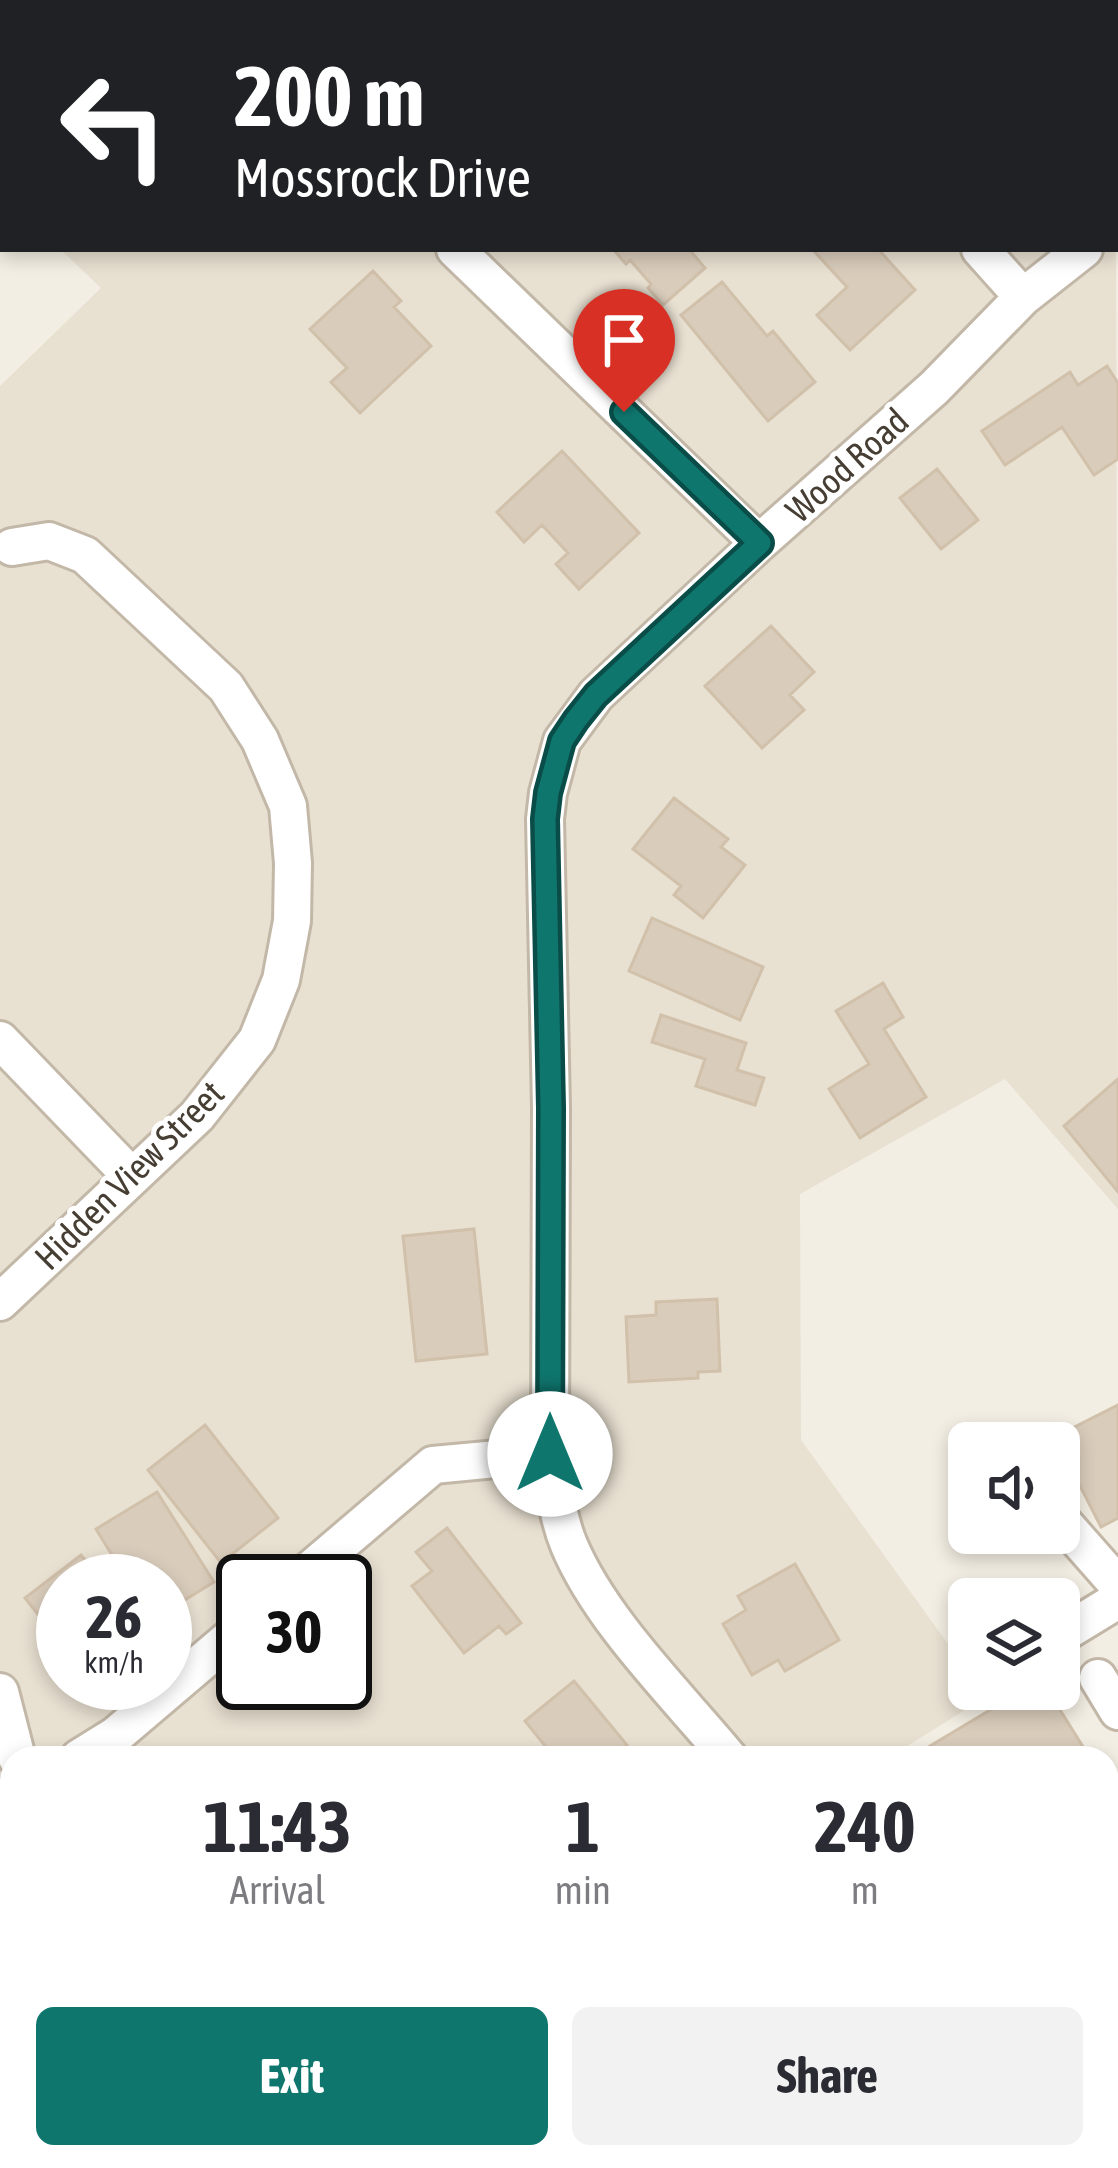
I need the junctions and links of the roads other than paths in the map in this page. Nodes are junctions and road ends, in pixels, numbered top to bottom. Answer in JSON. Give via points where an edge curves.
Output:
{"nodes":[{"id":1,"x":458,"y":252,"type":"edge"},
{"id":2,"x":983,"y":252,"type":"edge"},
{"id":3,"x":1080,"y":252,"type":"edge"},
{"id":4,"x":1023,"y":297,"type":"junction"},
{"id":5,"x":760,"y":543,"type":"junction"},
{"id":6,"x":12,"y":547,"type":"dead end"},
{"id":7,"x":0,"y":1040,"type":"edge"},
{"id":8,"x":132,"y":1178,"type":"junction"},
{"id":9,"x":0,"y":1302,"type":"edge"},
{"id":10,"x":550,"y":1454,"type":"junction"},
{"id":11,"x":1080,"y":1542,"type":"edge"},
{"id":12,"x":330,"y":1554,"type":"edge"},
{"id":13,"x":1118,"y":1585,"type":"edge"},
{"id":14,"x":1118,"y":1600,"type":"edge"},
{"id":15,"x":1080,"y":1623,"type":"edge"},
{"id":16,"x":216,"y":1651,"type":"edge"},
{"id":17,"x":1098,"y":1678,"type":"dead end"},
{"id":18,"x":0,"y":1692,"type":"edge"},
{"id":19,"x":1118,"y":1711,"type":"edge"},
{"id":20,"x":14,"y":1746,"type":"edge"},
{"id":21,"x":98,"y":1746,"type":"edge"},
{"id":22,"x":719,"y":1746,"type":"edge"}],
"edges":[{"from":1,"to":5,"type":"street"},
{"from":2,"to":4,"type":"street"},
{"from":3,"to":4,"type":"street","name":"Wood Road"},
{"from":4,"to":5,"type":"street","name":"Wood Road"},
{"from":5,"to":10,"type":"street","name":"Wood Road","via":[[596,695],[562,741],[548,793]]},
{"from":6,"to":8,"type":"street","name":"Hidden View Street","via":[[50,541],[85,554],[181,644],[226,687],[288,806],[292,921],[281,980],[256,1040],[197,1116]]},
{"from":7,"to":8,"type":"street"},
{"from":8,"to":9,"type":"street","name":"Hidden View Street"},
{"from":10,"to":12,"type":"street","via":[[434,1465]]},
{"from":10,"to":22,"type":"street","name":"Wood Road","via":[[557,1507],[585,1576]]},
{"from":11,"to":13,"type":"street"},
{"from":14,"to":15,"type":"street"},
{"from":16,"to":21,"type":"street"},
{"from":17,"to":19,"type":"street"},
{"from":18,"to":20,"type":"street"}]}
